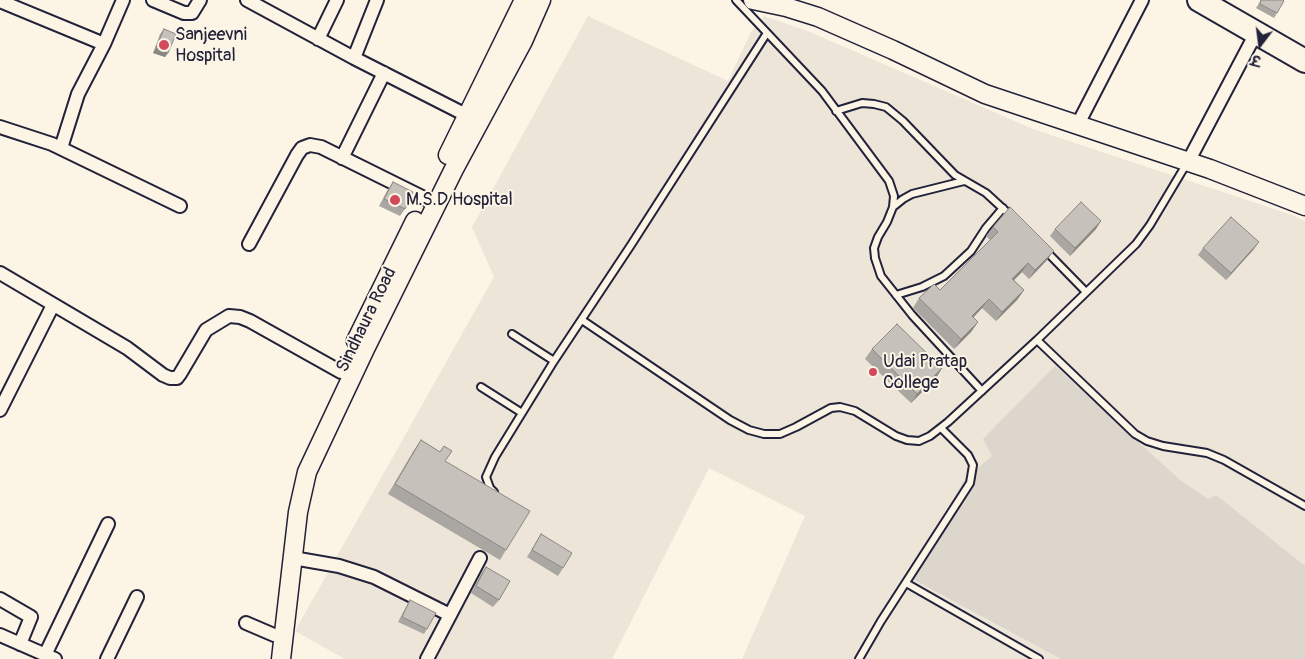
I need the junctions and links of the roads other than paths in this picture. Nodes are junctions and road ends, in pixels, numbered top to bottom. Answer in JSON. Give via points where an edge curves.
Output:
{"nodes":[{"id":1,"x":123,"y":0,"type":"edge"},
{"id":2,"x":153,"y":0,"type":"edge"},
{"id":3,"x":200,"y":0,"type":"edge"},
{"id":4,"x":247,"y":0,"type":"edge"},
{"id":5,"x":337,"y":0,"type":"edge"},
{"id":6,"x":377,"y":0,"type":"edge"},
{"id":7,"x":524,"y":0,"type":"edge"},
{"id":8,"x":542,"y":0,"type":"edge"},
{"id":9,"x":736,"y":0,"type":"edge"},
{"id":10,"x":753,"y":0,"type":"edge"},
{"id":11,"x":1142,"y":0,"type":"edge"},
{"id":12,"x":1199,"y":0,"type":"edge"},
{"id":13,"x":1222,"y":0,"type":"edge"},
{"id":14,"x":0,"y":1,"type":"edge"},
{"id":15,"x":787,"y":4,"type":"edge"},
{"id":16,"x":767,"y":33,"type":"junction"},
{"id":17,"x":1256,"y":33,"type":"junction"},
{"id":18,"x":318,"y":39,"type":"junction"},
{"id":19,"x":104,"y":44,"type":"junction"},
{"id":20,"x":1305,"y":48,"type":"edge"},
{"id":21,"x":354,"y":58,"type":"junction"},
{"id":22,"x":1305,"y":61,"type":"edge"},
{"id":23,"x":384,"y":73,"type":"junction"},
{"id":24,"x":836,"y":111,"type":"junction"},
{"id":25,"x":468,"y":116,"type":"junction"},
{"id":26,"x":1078,"y":124,"type":"junction"},
{"id":27,"x":0,"y":127,"type":"edge"},
{"id":28,"x":61,"y":148,"type":"junction"},
{"id":29,"x":342,"y":158,"type":"junction"},
{"id":30,"x":1188,"y":162,"type":"junction"},
{"id":31,"x":964,"y":181,"type":"junction"},
{"id":32,"x":426,"y":199,"type":"junction"},
{"id":33,"x":180,"y":206,"type":"dead end"},
{"id":34,"x":1305,"y":206,"type":"edge"},
{"id":35,"x":893,"y":207,"type":"junction"},
{"id":36,"x":1003,"y":208,"type":"junction"},
{"id":37,"x":1017,"y":222,"type":"edge"},
{"id":38,"x":1038,"y":243,"type":"edge"},
{"id":39,"x":249,"y":244,"type":"dead end"},
{"id":40,"x":0,"y":273,"type":"edge"},
{"id":41,"x":1086,"y":292,"type":"junction"},
{"id":42,"x":896,"y":295,"type":"junction"},
{"id":43,"x":53,"y":305,"type":"junction"},
{"id":44,"x":582,"y":320,"type":"junction"},
{"id":45,"x":512,"y":334,"type":"dead end"},
{"id":46,"x":1038,"y":340,"type":"junction"},
{"id":47,"x":554,"y":361,"type":"junction"},
{"id":48,"x":341,"y":372,"type":"junction"},
{"id":49,"x":481,"y":387,"type":"dead end"},
{"id":50,"x":982,"y":390,"type":"junction"},
{"id":51,"x":0,"y":410,"type":"edge"},
{"id":52,"x":522,"y":413,"type":"junction"},
{"id":53,"x":941,"y":428,"type":"junction"},
{"id":54,"x":503,"y":497,"type":"edge"},
{"id":55,"x":1305,"y":506,"type":"edge"},
{"id":56,"x":108,"y":524,"type":"dead end"},
{"id":57,"x":293,"y":558,"type":"junction"},
{"id":58,"x":480,"y":558,"type":"dead end"},
{"id":59,"x":906,"y":583,"type":"junction"},
{"id":60,"x":137,"y":597,"type":"dead end"},
{"id":61,"x":0,"y":599,"type":"edge"},
{"id":62,"x":450,"y":615,"type":"junction"},
{"id":63,"x":246,"y":623,"type":"dead end"},
{"id":64,"x":0,"y":635,"type":"edge"},
{"id":65,"x":274,"y":636,"type":"junction"},
{"id":66,"x":20,"y":644,"type":"junction"},
{"id":67,"x":50,"y":657,"type":"edge"},
{"id":68,"x":107,"y":659,"type":"edge"},
{"id":69,"x":271,"y":659,"type":"edge"},
{"id":70,"x":281,"y":659,"type":"edge"},
{"id":71,"x":428,"y":659,"type":"edge"},
{"id":72,"x":859,"y":659,"type":"edge"},
{"id":73,"x":1040,"y":659,"type":"edge"}],
"edges":[{"from":1,"to":19,"type":"street"},
{"from":2,"to":3,"type":"street","via":[[184,13],[192,13]]},
{"from":4,"to":18,"type":"street"},
{"from":5,"to":18,"type":"street"},
{"from":6,"to":21,"type":"street"},
{"from":7,"to":25,"type":"street","name":"Sindhaura Road"},
{"from":8,"to":57,"type":"street","via":[[454,169],[307,472]]},
{"from":9,"to":16,"type":"lane"},
{"from":10,"to":15,"type":"street"},
{"from":11,"to":26,"type":"street"},
{"from":12,"to":17,"type":"highway"},
{"from":13,"to":20,"type":"highway"},
{"from":14,"to":19,"type":"street"},
{"from":15,"to":26,"type":"street","via":[[985,94]]},
{"from":16,"to":24,"type":"lane"},
{"from":16,"to":44,"type":"lane"},
{"from":17,"to":22,"type":"highway"},
{"from":17,"to":30,"type":"street"},
{"from":18,"to":21,"type":"street"},
{"from":19,"to":28,"type":"street","via":[[78,94]]},
{"from":21,"to":23,"type":"street"},
{"from":23,"to":25,"type":"street"},
{"from":23,"to":29,"type":"street"},
{"from":24,"to":31,"type":"lane","via":[[862,103],[886,108]]},
{"from":24,"to":35,"type":"lane","via":[[889,181],[894,196]]},
{"from":25,"to":32,"type":"street","name":"Sindhaura Road"},
{"from":26,"to":30,"type":"street"},
{"from":27,"to":28,"type":"street"},
{"from":28,"to":33,"type":"street"},
{"from":29,"to":32,"type":"street"},
{"from":29,"to":39,"type":"street","via":[[321,147],[310,145],[302,148]]},
{"from":30,"to":34,"type":"street"},
{"from":30,"to":41,"type":"lane","via":[[1136,244]]},
{"from":31,"to":35,"type":"lane","via":[[912,194]]},
{"from":31,"to":36,"type":"lane","via":[[986,193]]},
{"from":32,"to":48,"type":"street","name":"Sindhaura Road"},
{"from":35,"to":42,"type":"lane","via":[[874,248],[881,276]]},
{"from":36,"to":37,"type":"lane"},
{"from":36,"to":42,"type":"lane","via":[[971,251],[944,276]]},
{"from":38,"to":41,"type":"lane"},
{"from":40,"to":43,"type":"street"},
{"from":41,"to":46,"type":"lane"},
{"from":42,"to":50,"type":"lane"},
{"from":43,"to":48,"type":"street","via":[[128,348],[170,378],[177,378],[206,330],[229,316],[250,321]]},
{"from":43,"to":51,"type":"street"},
{"from":44,"to":47,"type":"lane"},
{"from":44,"to":53,"type":"lane","via":[[749,430],[780,434],[831,408],[840,407],[855,411],[906,440],[919,441]]},
{"from":45,"to":47,"type":"lane"},
{"from":46,"to":50,"type":"lane"},
{"from":46,"to":55,"type":"lane","via":[[1135,434],[1163,446],[1208,453]]},
{"from":47,"to":52,"type":"lane"},
{"from":48,"to":65,"type":"street","name":"Sindhaura Road","via":[[299,464],[293,487]]},
{"from":49,"to":52,"type":"lane"},
{"from":50,"to":53,"type":"lane"},
{"from":52,"to":54,"type":"lane","via":[[487,472],[486,482]]},
{"from":53,"to":59,"type":"lane","via":[[968,455],[973,466],[970,483]]},
{"from":56,"to":67,"type":"street"},
{"from":57,"to":62,"type":"street","via":[[322,562],[374,577]]},
{"from":57,"to":70,"type":"street"},
{"from":58,"to":62,"type":"street"},
{"from":59,"to":72,"type":"lane"},
{"from":59,"to":73,"type":"lane"},
{"from":60,"to":68,"type":"street"},
{"from":61,"to":66,"type":"street","via":[[31,617]]},
{"from":62,"to":71,"type":"street"},
{"from":63,"to":65,"type":"street"},
{"from":64,"to":66,"type":"street"},
{"from":65,"to":69,"type":"street","name":"Sindhaura Road"},
{"from":66,"to":67,"type":"street"}]}
